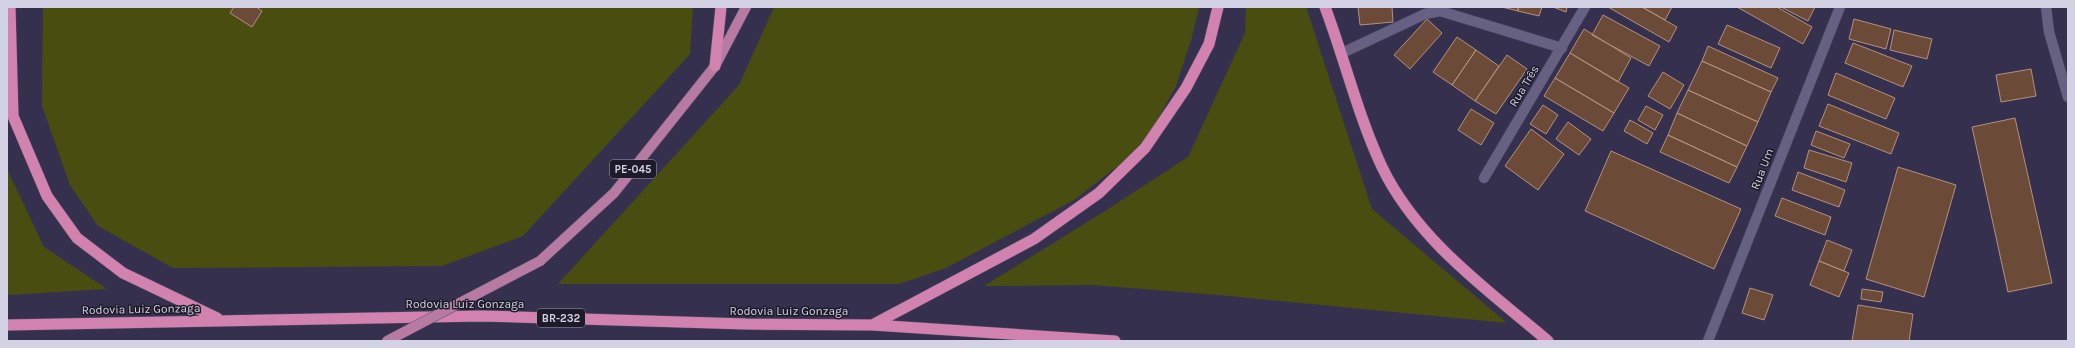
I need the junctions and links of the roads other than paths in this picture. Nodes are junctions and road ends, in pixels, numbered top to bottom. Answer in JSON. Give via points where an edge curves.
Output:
{"nodes":[{"id":1,"x":10,"y":7,"type":"edge"},
{"id":2,"x":721,"y":7,"type":"edge"},
{"id":3,"x":746,"y":7,"type":"edge"},
{"id":4,"x":1218,"y":7,"type":"edge"},
{"id":5,"x":1325,"y":7,"type":"edge"},
{"id":6,"x":1585,"y":7,"type":"edge"},
{"id":7,"x":1840,"y":7,"type":"edge"},
{"id":8,"x":2046,"y":7,"type":"edge"},
{"id":9,"x":1562,"y":48,"type":"junction"},
{"id":10,"x":1342,"y":53,"type":"junction"},
{"id":11,"x":715,"y":66,"type":"junction"},
{"id":12,"x":2068,"y":97,"type":"edge"},
{"id":13,"x":1484,"y":178,"type":"dead end"},
{"id":14,"x":219,"y":320,"type":"junction"},
{"id":15,"x":873,"y":324,"type":"junction"},
{"id":16,"x":7,"y":325,"type":"edge"},
{"id":17,"x":387,"y":341,"type":"edge"},
{"id":18,"x":1115,"y":341,"type":"edge"},
{"id":19,"x":1548,"y":341,"type":"edge"},
{"id":20,"x":1708,"y":341,"type":"edge"}],
"edges":[{"from":1,"to":14,"type":"highway","via":[[13,116],[47,196],[77,238],[122,273]]},
{"from":2,"to":11,"type":"highway"},
{"from":3,"to":11,"type":"main road","number":"PE-045"},
{"from":4,"to":15,"type":"highway","via":[[1209,44],[1186,88],[1145,148],[1099,193],[1034,239]]},
{"from":5,"to":10,"type":"highway"},
{"from":6,"to":9,"type":"street","name":"Rua Três"},
{"from":7,"to":20,"type":"street","name":"Rua Um"},
{"from":8,"to":12,"type":"street","via":[[2049,32]]},
{"from":9,"to":10,"type":"street","via":[[1440,11],[1425,14]]},
{"from":9,"to":13,"type":"street","name":"Rua Três"},
{"from":10,"to":19,"type":"highway","via":[[1351,89],[1382,167],[1410,211],[1451,257]]},
{"from":11,"to":17,"type":"main road","number":"PE-045","bridge":true,"via":[[614,193],[540,261]]},
{"from":14,"to":15,"type":"highway","name":"Rodovia Luiz Gonzaga","number":"BR-232","via":[[482,316],[746,324]]},
{"from":14,"to":16,"type":"highway","name":"Rodovia Luiz Gonzaga","number":"BR-232"},
{"from":15,"to":18,"type":"highway","name":"Rodovia Luiz Gonzaga","number":"BR-232"}]}
